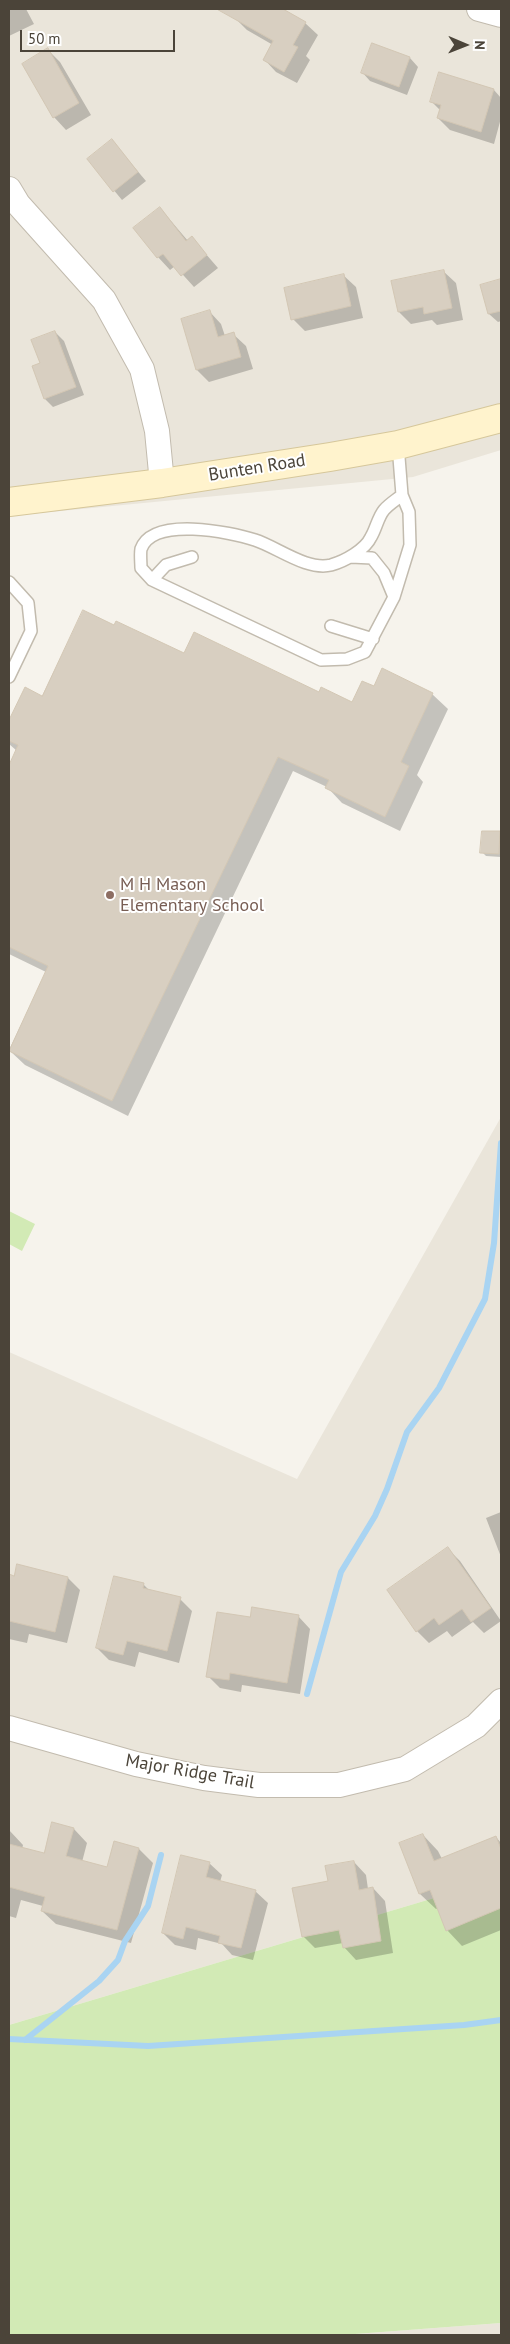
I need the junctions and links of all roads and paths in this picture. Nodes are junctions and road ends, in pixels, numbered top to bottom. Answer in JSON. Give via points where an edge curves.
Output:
{"nodes":[{"id":1,"x":479,"y":9,"type":"edge"},
{"id":2,"x":501,"y":15,"type":"edge"},
{"id":3,"x":9,"y":189,"type":"edge"},
{"id":4,"x":501,"y":418,"type":"edge"},
{"id":5,"x":398,"y":445,"type":"junction"},
{"id":6,"x":162,"y":483,"type":"junction"},
{"id":7,"x":402,"y":495,"type":"junction"},
{"id":8,"x":9,"y":502,"type":"edge"},
{"id":9,"x":192,"y":557,"type":"dead end"},
{"id":10,"x":351,"y":557,"type":"junction"},
{"id":11,"x":152,"y":580,"type":"junction"},
{"id":12,"x":9,"y":582,"type":"edge"},
{"id":13,"x":394,"y":597,"type":"junction"},
{"id":14,"x":331,"y":626,"type":"dead end"},
{"id":15,"x":373,"y":639,"type":"junction"},
{"id":16,"x":9,"y":677,"type":"edge"},
{"id":17,"x":501,"y":1700,"type":"edge"},
{"id":18,"x":9,"y":1728,"type":"edge"}],
"edges":[{"from":1,"to":2,"type":"street"},
{"from":3,"to":6,"type":"street","via":[[18,204],[104,300],[142,369],[157,431]]},
{"from":4,"to":5,"type":"street","name":"Bunten Road"},
{"from":5,"to":6,"type":"street","name":"Bunten Road"},
{"from":5,"to":7,"type":"lane"},
{"from":6,"to":8,"type":"street","name":"Bunten Road"},
{"from":7,"to":10,"type":"lane","via":[[383,511],[370,540]]},
{"from":7,"to":13,"type":"lane","via":[[409,512],[410,545]]},
{"from":9,"to":11,"type":"lane","via":[[166,565]]},
{"from":10,"to":11,"type":"lane","via":[[329,566],[309,563],[248,538],[200,529],[169,530],[150,538],[141,550],[141,568]]},
{"from":10,"to":13,"type":"lane","via":[[372,558],[384,573]]},
{"from":11,"to":15,"type":"lane","via":[[321,660],[346,659],[365,652]]},
{"from":12,"to":16,"type":"lane","via":[[28,603],[31,631]]},
{"from":13,"to":15,"type":"lane"},
{"from":14,"to":15,"type":"lane"},
{"from":17,"to":18,"type":"street","name":"Major Ridge Trail","via":[[476,1726],[405,1770],[338,1785],[259,1785],[204,1778],[136,1764]]}]}
